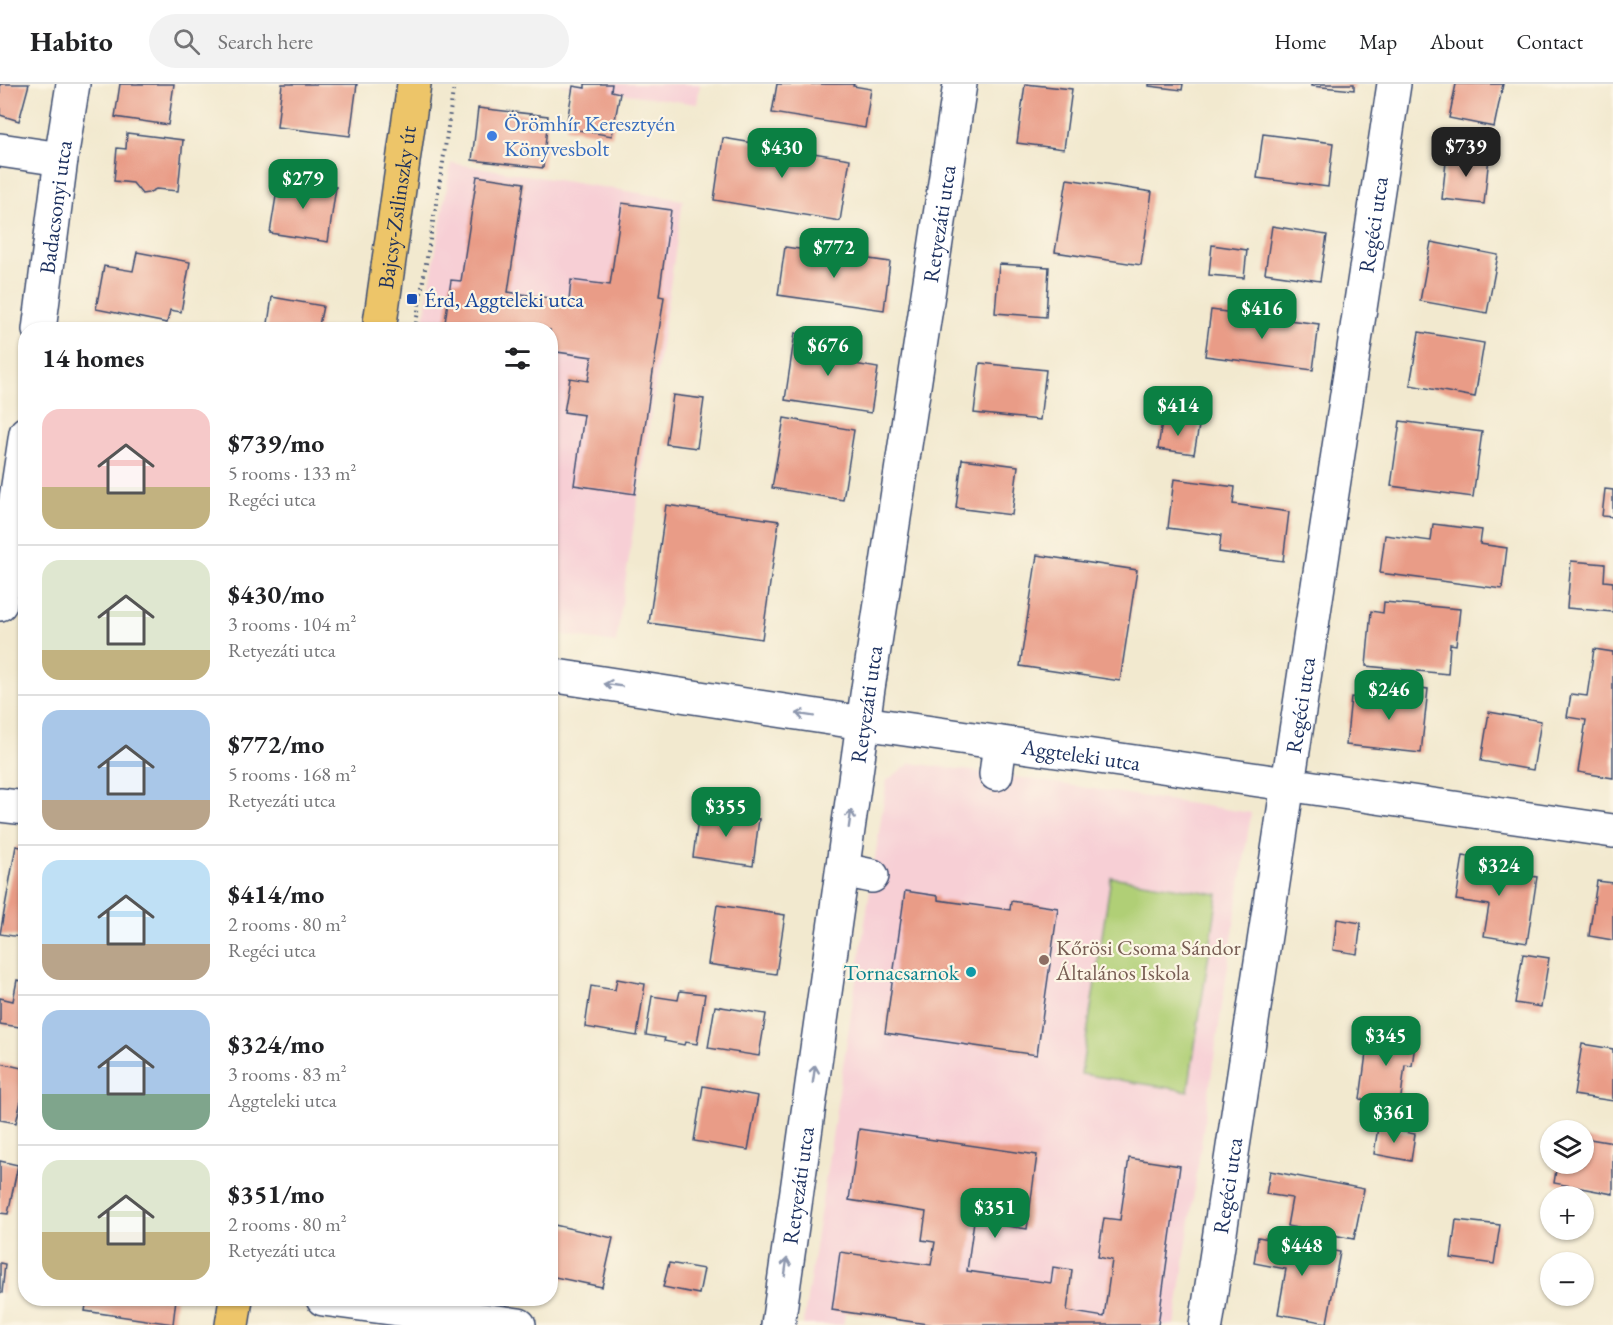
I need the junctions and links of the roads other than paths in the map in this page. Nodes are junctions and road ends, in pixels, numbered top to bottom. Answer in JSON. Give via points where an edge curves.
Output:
{"nodes":[{"id":1,"x":73,"y":84,"type":"edge"},
{"id":2,"x":414,"y":84,"type":"edge"},
{"id":3,"x":960,"y":84,"type":"edge"},
{"id":4,"x":1394,"y":84,"type":"edge"},
{"id":5,"x":0,"y":150,"type":"edge"},
{"id":6,"x":61,"y":159,"type":"junction"},
{"id":7,"x":40,"y":322,"type":"edge"},
{"id":8,"x":380,"y":322,"type":"edge"},
{"id":9,"x":18,"y":458,"type":"edge"},
{"id":10,"x":9,"y":486,"type":"edge"},
{"id":11,"x":0,"y":604,"type":"edge"},
{"id":12,"x":558,"y":676,"type":"edge"},
{"id":13,"x":863,"y":723,"type":"junction"},
{"id":14,"x":1289,"y":784,"type":"junction"},
{"id":15,"x":0,"y":805,"type":"edge"},
{"id":16,"x":18,"y":807,"type":"edge"},
{"id":17,"x":1613,"y":831,"type":"edge"},
{"id":18,"x":235,"y":1306,"type":"edge"},
{"id":19,"x":376,"y":1306,"type":"edge"},
{"id":20,"x":232,"y":1325,"type":"edge"},
{"id":21,"x":519,"y":1325,"type":"edge"},
{"id":22,"x":778,"y":1325,"type":"edge"},
{"id":23,"x":1206,"y":1325,"type":"edge"}],
"edges":[{"from":1,"to":6,"type":"street","name":"Badacsonyi utca"},
{"from":2,"to":8,"type":"main road","name":"Bajcsy-Zsilinszky út"},
{"from":3,"to":13,"type":"street","name":"Retyezáti utca"},
{"from":4,"to":14,"type":"street","name":"Regéci utca"},
{"from":5,"to":6,"type":"street"},
{"from":6,"to":7,"type":"street","name":"Badacsonyi utca"},
{"from":9,"to":10,"type":"street"},
{"from":10,"to":11,"type":"street"},
{"from":13,"to":12,"type":"street","name":"Aggteleki utca","one_way":true},
{"from":13,"to":14,"type":"street","name":"Aggteleki utca","via":[[998,759]]},
{"from":22,"to":13,"type":"street","name":"Retyezáti utca","one_way":true,"via":[[857,873]]},
{"from":14,"to":17,"type":"street","name":"Aggteleki utca"},
{"from":14,"to":23,"type":"street","name":"Regéci utca"},
{"from":15,"to":16,"type":"street"},
{"from":18,"to":20,"type":"main road"},
{"from":19,"to":21,"type":"street"}]}
